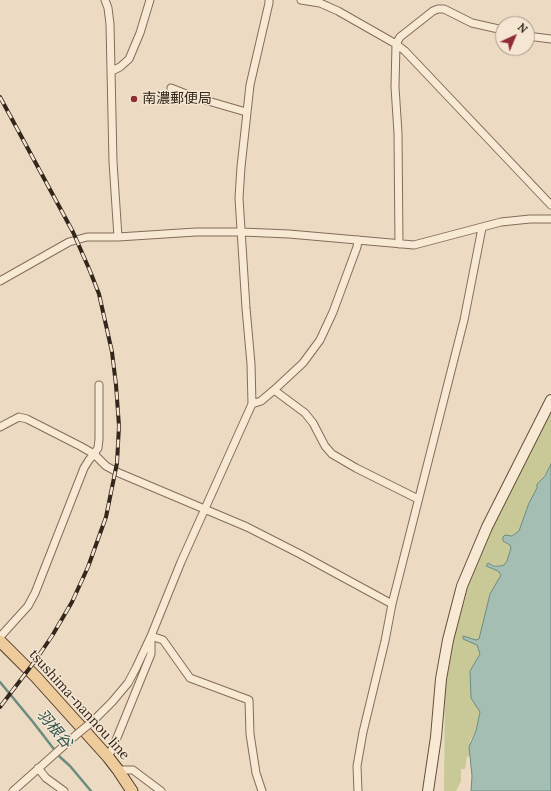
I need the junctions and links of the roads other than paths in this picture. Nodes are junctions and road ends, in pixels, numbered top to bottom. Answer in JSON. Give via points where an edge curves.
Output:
{"nodes":[{"id":1,"x":105,"y":0,"type":"edge"},
{"id":2,"x":150,"y":0,"type":"edge"},
{"id":3,"x":269,"y":0,"type":"edge"},
{"id":4,"x":301,"y":0,"type":"edge"},
{"id":5,"x":495,"y":28,"type":"edge"},
{"id":6,"x":535,"y":37,"type":"edge"},
{"id":7,"x":551,"y":39,"type":"edge"},
{"id":8,"x":396,"y":44,"type":"junction"},
{"id":9,"x":112,"y":71,"type":"junction"},
{"id":10,"x":171,"y":88,"type":"dead end"},
{"id":11,"x":246,"y":112,"type":"junction"},
{"id":12,"x":551,"y":205,"type":"edge"},
{"id":13,"x":551,"y":219,"type":"edge"},
{"id":14,"x":482,"y":228,"type":"junction"},
{"id":15,"x":242,"y":232,"type":"junction"},
{"id":16,"x":118,"y":237,"type":"junction"},
{"id":17,"x":358,"y":240,"type":"junction"},
{"id":18,"x":399,"y":244,"type":"junction"},
{"id":19,"x":0,"y":281,"type":"edge"},
{"id":20,"x":99,"y":385,"type":"dead end"},
{"id":21,"x":274,"y":390,"type":"junction"},
{"id":22,"x":551,"y":400,"type":"edge"},
{"id":23,"x":252,"y":404,"type":"junction"},
{"id":24,"x":0,"y":427,"type":"edge"},
{"id":25,"x":94,"y":454,"type":"junction"},
{"id":26,"x":418,"y":499,"type":"junction"},
{"id":27,"x":205,"y":509,"type":"junction"},
{"id":28,"x":392,"y":604,"type":"junction"},
{"id":29,"x":151,"y":636,"type":"junction"},
{"id":30,"x":0,"y":637,"type":"edge"},
{"id":31,"x":0,"y":641,"type":"edge"},
{"id":32,"x":108,"y":757,"type":"junction"},
{"id":33,"x":38,"y":768,"type":"junction"},
{"id":34,"x":118,"y":770,"type":"junction"},
{"id":35,"x":13,"y":791,"type":"edge"},
{"id":36,"x":64,"y":791,"type":"edge"},
{"id":37,"x":132,"y":791,"type":"edge"},
{"id":38,"x":160,"y":791,"type":"edge"},
{"id":39,"x":262,"y":791,"type":"edge"},
{"id":40,"x":358,"y":791,"type":"edge"},
{"id":41,"x":428,"y":791,"type":"edge"}],
"edges":[{"from":1,"to":9,"type":"street","via":[[110,24]]},
{"from":2,"to":9,"type":"street","via":[[129,59]]},
{"from":3,"to":11,"type":"street"},
{"from":4,"to":8,"type":"street","via":[[320,3],[338,11]]},
{"from":5,"to":8,"type":"street","via":[[472,23],[444,9],[438,9],[400,36]]},
{"from":6,"to":7,"type":"street"},
{"from":8,"to":12,"type":"street"},
{"from":8,"to":18,"type":"street"},
{"from":9,"to":16,"type":"street","via":[[113,162]]},
{"from":10,"to":11,"type":"street"},
{"from":11,"to":15,"type":"street","via":[[240,190]]},
{"from":13,"to":14,"type":"street","via":[[501,222]]},
{"from":14,"to":18,"type":"street","via":[[414,245]]},
{"from":14,"to":26,"type":"street","via":[[464,320]]},
{"from":15,"to":16,"type":"street"},
{"from":15,"to":17,"type":"street"},
{"from":15,"to":23,"type":"street"},
{"from":16,"to":19,"type":"street","via":[[87,237],[76,240]]},
{"from":17,"to":18,"type":"street"},
{"from":17,"to":21,"type":"street","via":[[333,312],[320,340],[303,363]]},
{"from":20,"to":25,"type":"street","via":[[99,439]]},
{"from":21,"to":23,"type":"street","via":[[261,401]]},
{"from":21,"to":26,"type":"street","via":[[314,422],[325,446],[332,454]]},
{"from":22,"to":41,"type":"street","via":[[487,528],[462,586],[441,679]]},
{"from":23,"to":27,"type":"street"},
{"from":24,"to":25,"type":"street","via":[[19,417],[27,419]]},
{"from":25,"to":27,"type":"street","via":[[106,466],[119,473]]},
{"from":25,"to":30,"type":"street","via":[[84,468],[35,593],[28,606]]},
{"from":26,"to":28,"type":"street"},
{"from":27,"to":28,"type":"street","via":[[300,554]]},
{"from":27,"to":29,"type":"street"},
{"from":28,"to":40,"type":"street","via":[[356,766]]},
{"from":29,"to":32,"type":"street","via":[[151,654]]},
{"from":29,"to":33,"type":"street","bridge":true,"via":[[128,683],[112,702],[94,721]]},
{"from":29,"to":39,"type":"street","via":[[163,640],[190,678],[249,700],[250,734],[256,773]]},
{"from":31,"to":32,"type":"main road","name":"tsushima-nannou line"},
{"from":32,"to":34,"type":"main road","name":"tsushima-nannou line"},
{"from":33,"to":35,"type":"street"},
{"from":33,"to":36,"type":"street","via":[[46,778]]},
{"from":34,"to":37,"type":"main road","name":"tsushima-nannou line"},
{"from":34,"to":38,"type":"street","via":[[133,770]]}]}
